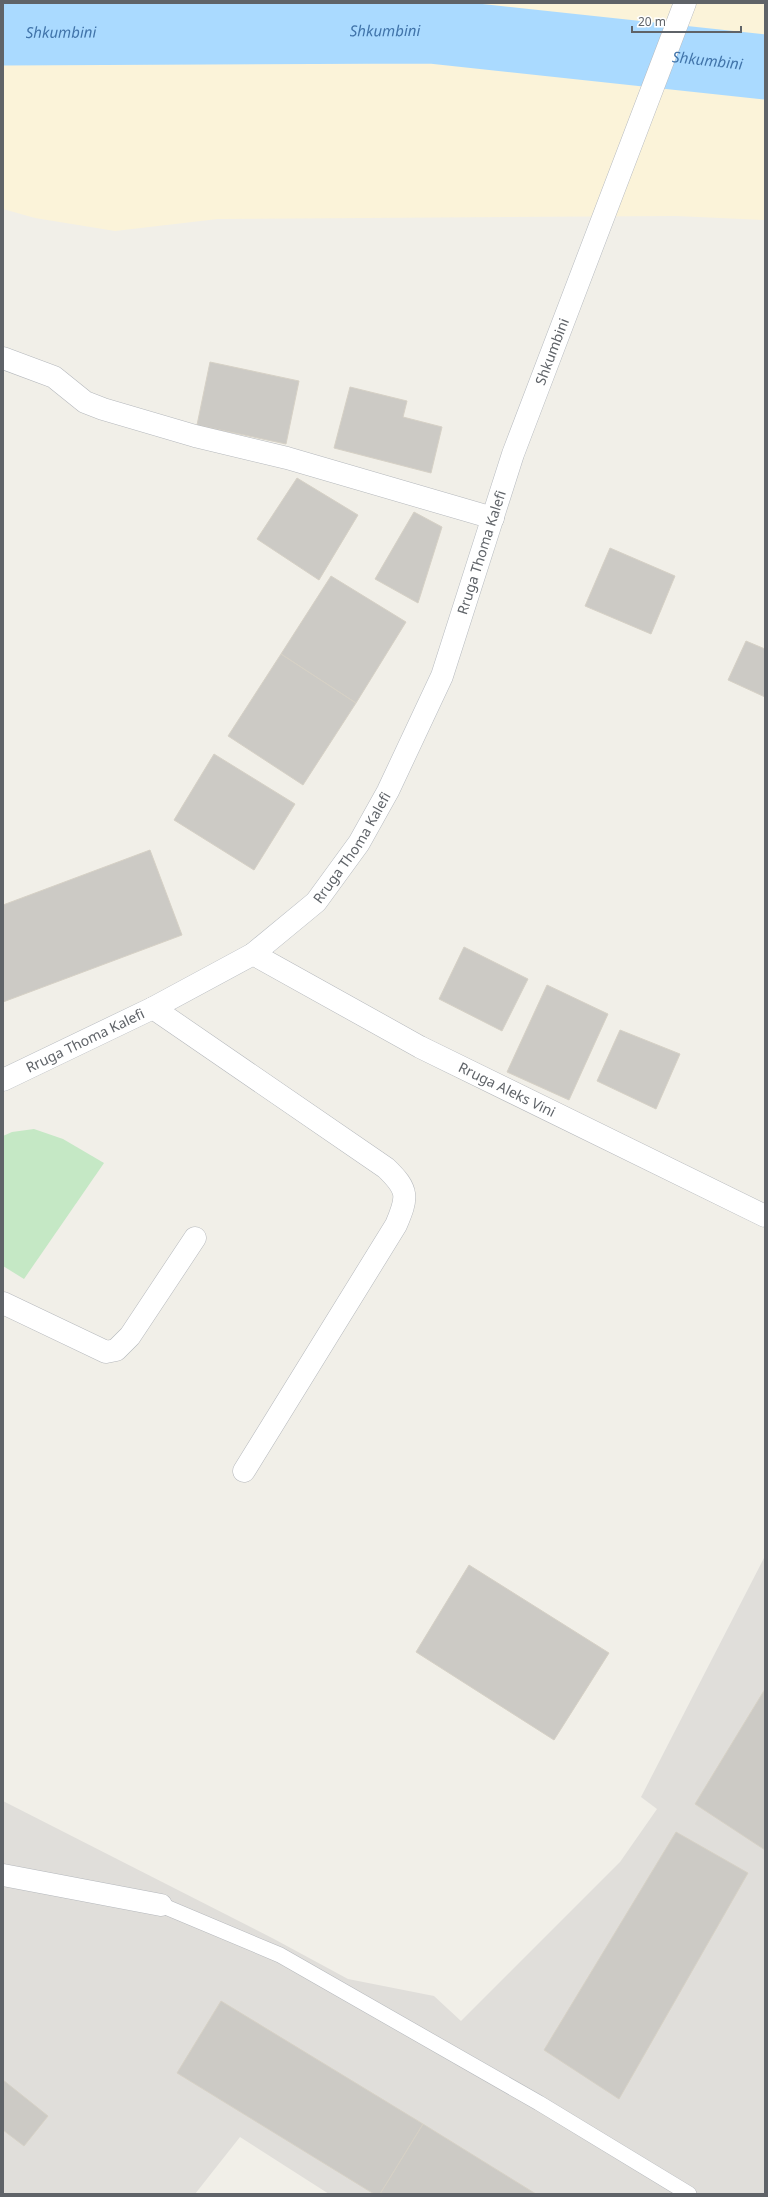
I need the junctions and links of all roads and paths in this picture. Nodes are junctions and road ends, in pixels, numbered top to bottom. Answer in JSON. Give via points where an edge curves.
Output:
{"nodes":[{"id":1,"x":684,"y":3,"type":"edge"},
{"id":2,"x":3,"y":358,"type":"edge"},
{"id":3,"x":514,"y":454,"type":"joint"},
{"id":4,"x":493,"y":518,"type":"junction"},
{"id":5,"x":253,"y":954,"type":"junction"},
{"id":6,"x":153,"y":1008,"type":"junction"},
{"id":7,"x":3,"y":1080,"type":"edge"},
{"id":8,"x":765,"y":1216,"type":"edge"},
{"id":9,"x":195,"y":1238,"type":"dead end"},
{"id":10,"x":3,"y":1303,"type":"edge"},
{"id":11,"x":244,"y":1471,"type":"dead end"},
{"id":12,"x":3,"y":1875,"type":"edge"},
{"id":13,"x":161,"y":1905,"type":"joint"},
{"id":14,"x":689,"y":2194,"type":"edge"}],
"edges":[{"from":1,"to":3,"type":"street","name":"Shkumbini"},
{"from":2,"to":4,"type":"street","via":[[54,377],[86,402],[103,409],[195,436],[287,458]]},
{"from":3,"to":4,"type":"street","name":"Rruga Thoma Kalefi"},
{"from":4,"to":5,"type":"street","name":"Rruga Thoma Kalefi","via":[[442,676],[388,791],[359,843],[316,902]]},
{"from":5,"to":6,"type":"street","name":"Rruga Thoma Kalefi"},
{"from":5,"to":8,"type":"street","name":"Rruga Aleks Vini","via":[[420,1046]]},
{"from":6,"to":7,"type":"street","name":"Rruga Thoma Kalefi"},
{"from":6,"to":11,"type":"street","via":[[386,1168],[400,1181],[405,1194],[404,1206],[396,1225]]},
{"from":9,"to":10,"type":"street","via":[[130,1336],[116,1350],[106,1352]]},
{"from":12,"to":13,"type":"street"},
{"from":13,"to":14,"type":"lane","via":[[280,1955],[539,2103]]}]}
